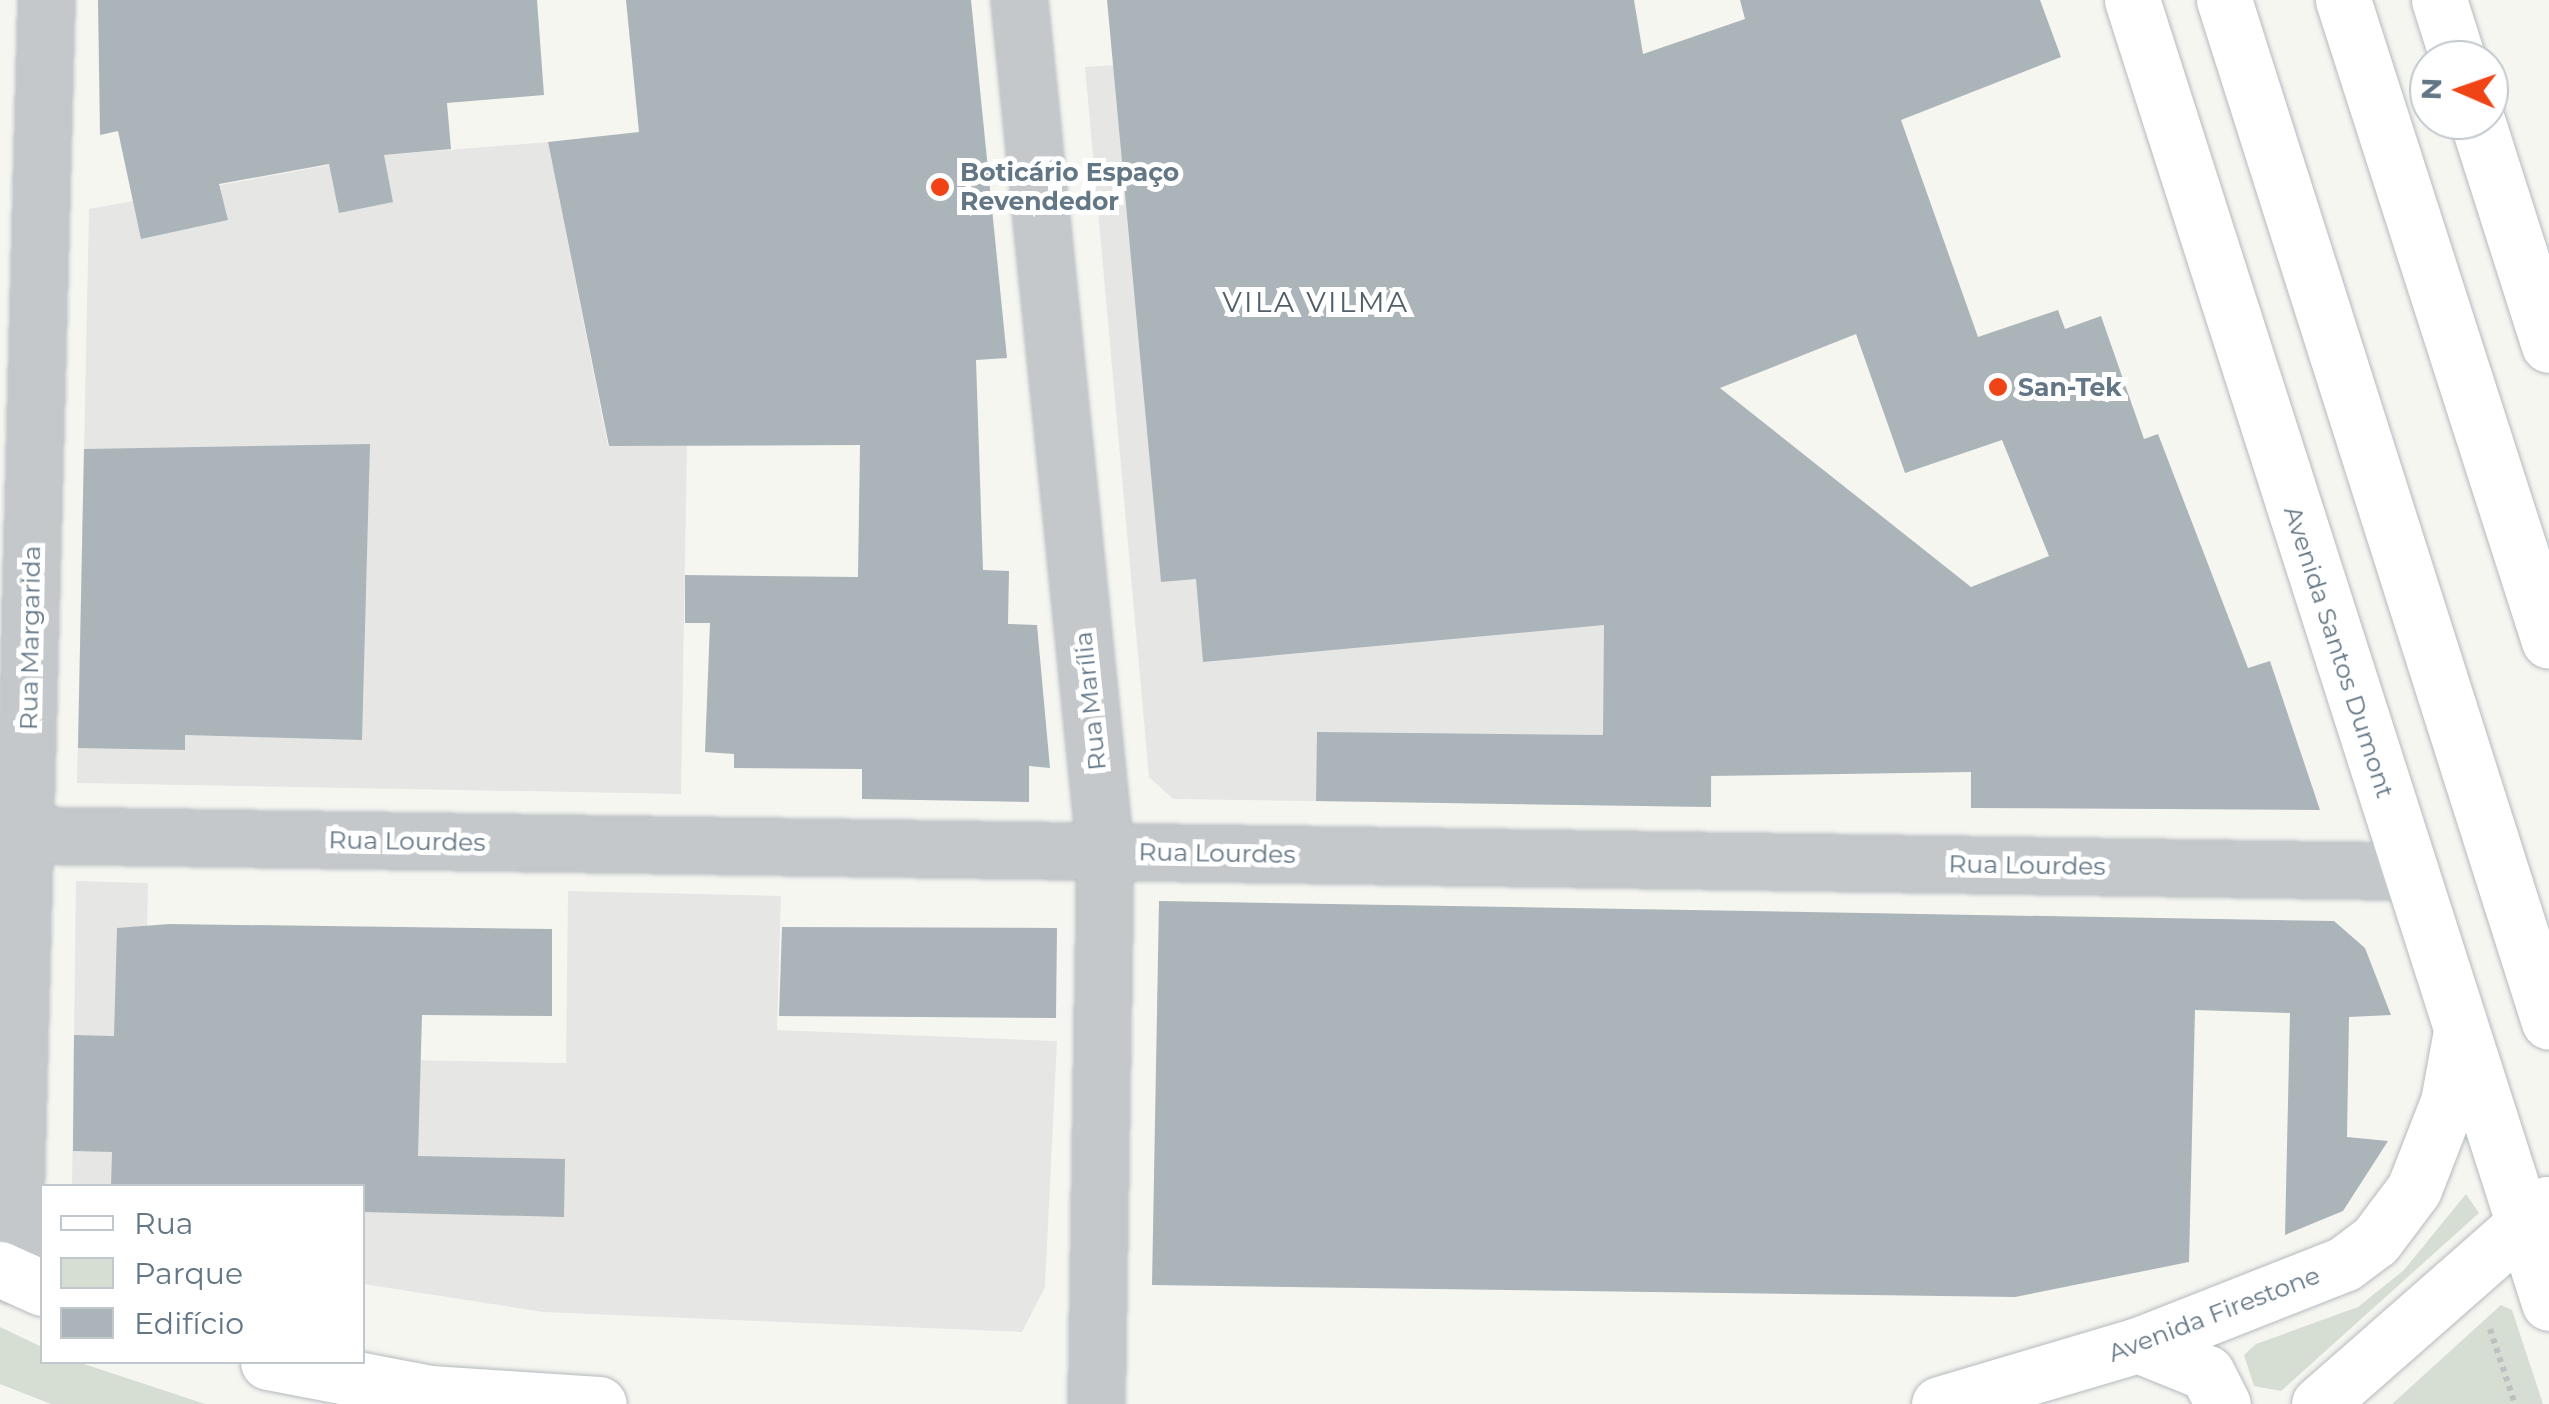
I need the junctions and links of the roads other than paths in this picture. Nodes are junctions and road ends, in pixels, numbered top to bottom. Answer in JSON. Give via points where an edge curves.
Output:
{"nodes":[{"id":1,"x":46,"y":0,"type":"edge"},
{"id":2,"x":1020,"y":0,"type":"edge"},
{"id":3,"x":2132,"y":0,"type":"edge"},
{"id":4,"x":2224,"y":0,"type":"edge"},
{"id":5,"x":2343,"y":0,"type":"edge"},
{"id":6,"x":2439,"y":0,"type":"edge"},
{"id":7,"x":2452,"y":40,"type":"edge"},
{"id":8,"x":2483,"y":140,"type":"edge"},
{"id":9,"x":2549,"y":345,"type":"edge"},
{"id":10,"x":2549,"y":641,"type":"edge"},
{"id":11,"x":25,"y":835,"type":"junction"},
{"id":12,"x":1106,"y":852,"type":"junction"},
{"id":13,"x":2409,"y":871,"type":"junction"},
{"id":14,"x":2549,"y":1022,"type":"edge"},
{"id":15,"x":2460,"y":1031,"type":"junction"},
{"id":16,"x":2536,"y":1213,"type":"edge"},
{"id":17,"x":18,"y":1278,"type":"edge"},
{"id":18,"x":2549,"y":1303,"type":"edge"},
{"id":19,"x":2138,"y":1346,"type":"junction"},
{"id":20,"x":278,"y":1364,"type":"edge"},
{"id":21,"x":599,"y":1404,"type":"edge"},
{"id":22,"x":1096,"y":1404,"type":"edge"},
{"id":23,"x":1939,"y":1404,"type":"edge"},
{"id":24,"x":2223,"y":1404,"type":"edge"},
{"id":25,"x":2319,"y":1404,"type":"edge"}],
"edges":[{"from":1,"to":11,"type":"street","name":"Rua Margarida"},
{"from":2,"to":12,"type":"street","name":"Rua Marília"},
{"from":3,"to":13,"type":"main road","name":"Avenida Santos Dumont"},
{"from":4,"to":14,"type":"main road"},
{"from":5,"to":10,"type":"main road"},
{"from":6,"to":7,"type":"main road"},
{"from":8,"to":9,"type":"main road"},
{"from":11,"to":12,"type":"street","name":"Rua Lourdes"},
{"from":11,"to":17,"type":"street","name":"Rua Margarida"},
{"from":12,"to":13,"type":"street","name":"Rua Lourdes"},
{"from":12,"to":22,"type":"street","name":"Rua Marília"},
{"from":13,"to":15,"type":"main road","name":"Avenida Santos Dumont"},
{"from":15,"to":16,"type":"main road","name":"Avenida Santos Dumont"},
{"from":15,"to":19,"type":"main road","name":"Avenida Firestone","via":[[2448,1102],[2414,1189],[2375,1241],[2306,1282]]},
{"from":16,"to":18,"type":"main road","name":"Avenida Santos Dumont"},
{"from":16,"to":25,"type":"main road"},
{"from":19,"to":23,"type":"main road","name":"Avenida Firestone"},
{"from":19,"to":24,"type":"main road","via":[[2207,1374]]},
{"from":20,"to":21,"type":"main road","via":[[430,1393]]}]}
